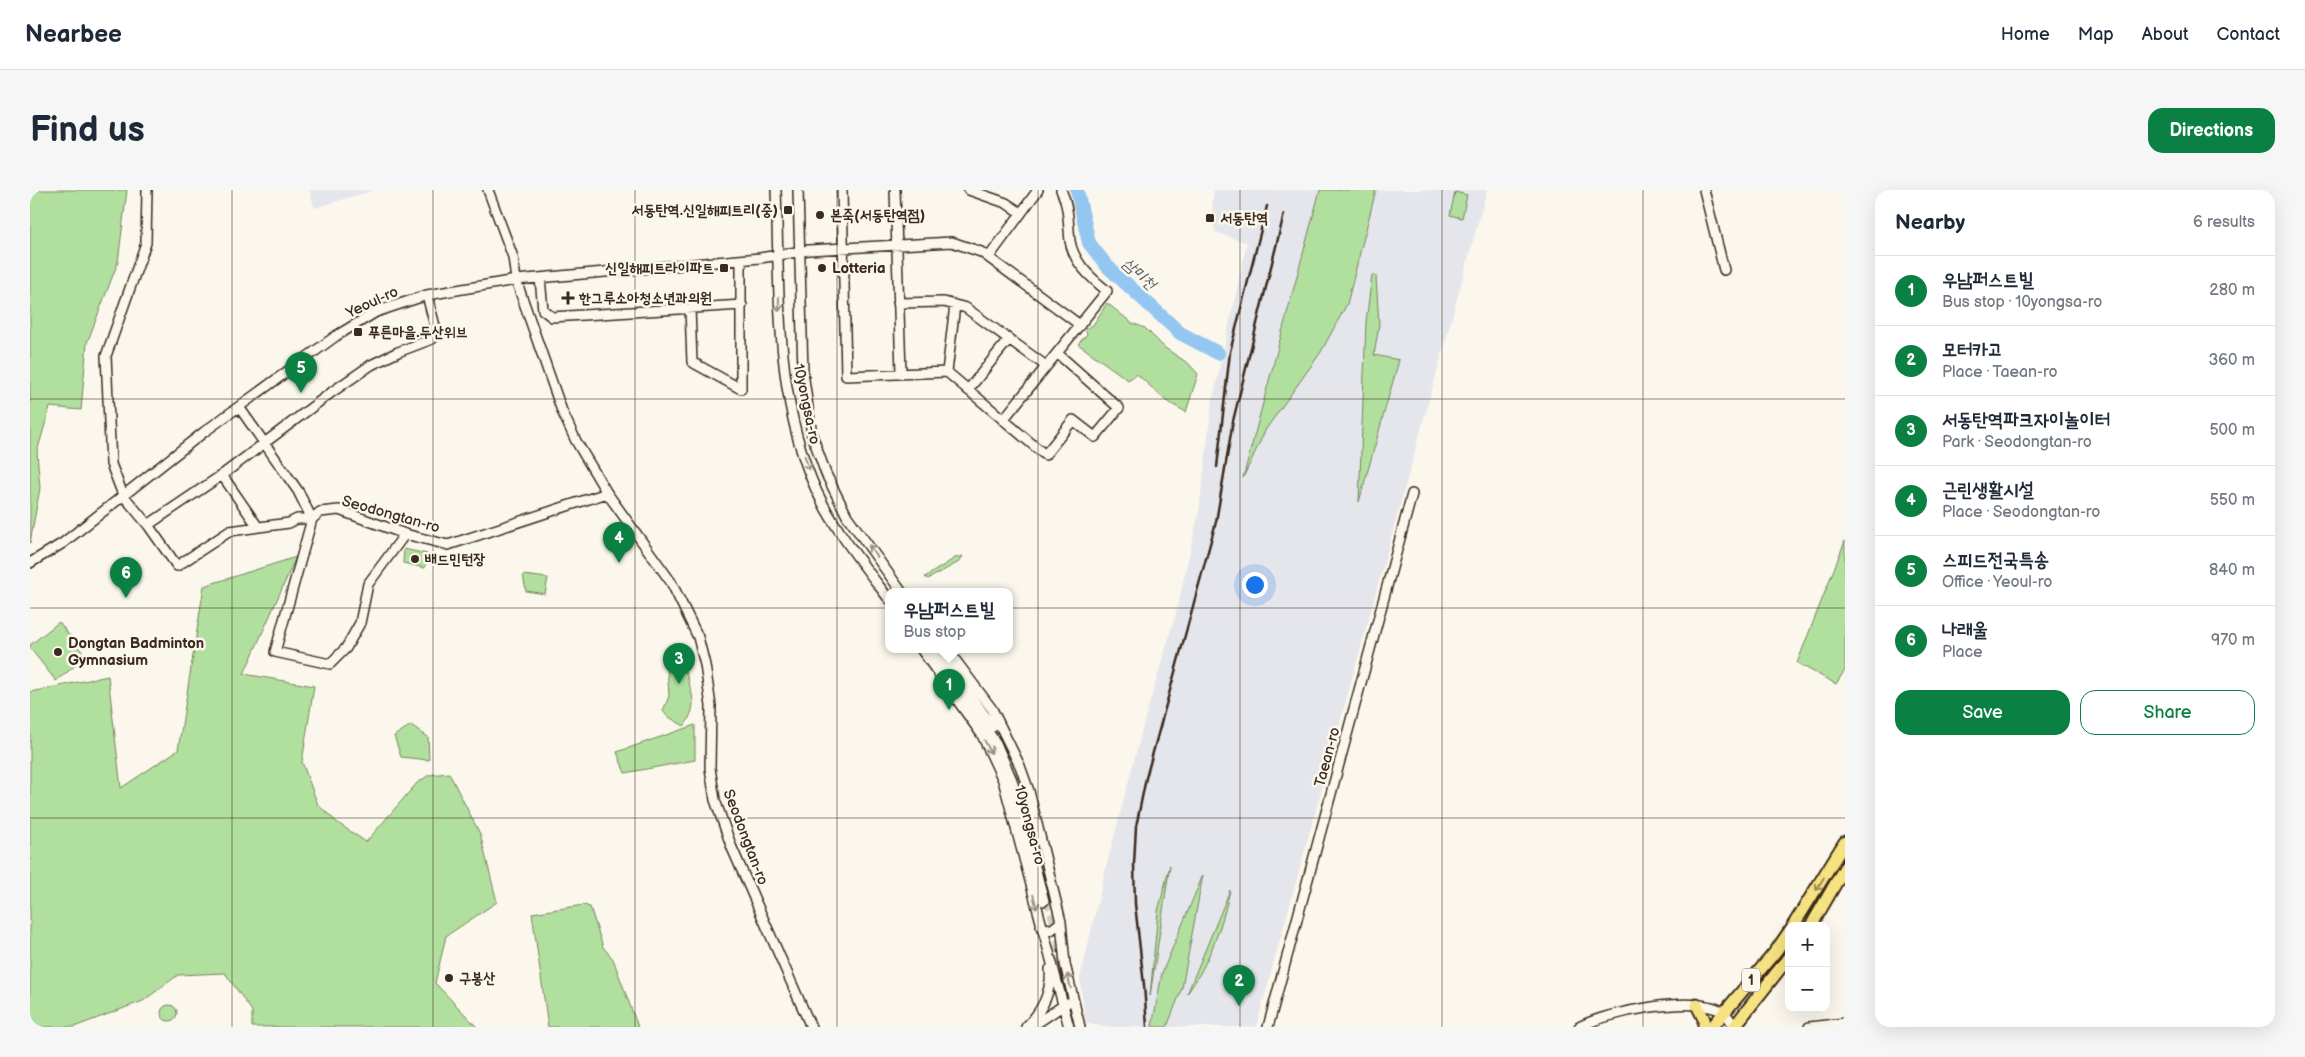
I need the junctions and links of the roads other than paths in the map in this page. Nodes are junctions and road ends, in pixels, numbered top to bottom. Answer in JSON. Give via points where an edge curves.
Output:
{"nodes":[{"id":1,"x":147,"y":190,"type":"edge"},
{"id":2,"x":488,"y":190,"type":"edge"},
{"id":3,"x":776,"y":190,"type":"edge"},
{"id":4,"x":798,"y":190,"type":"edge"},
{"id":5,"x":842,"y":190,"type":"edge"},
{"id":6,"x":895,"y":190,"type":"edge"},
{"id":7,"x":969,"y":190,"type":"edge"},
{"id":8,"x":1038,"y":190,"type":"edge"},
{"id":9,"x":1061,"y":190,"type":"edge"},
{"id":10,"x":1704,"y":190,"type":"edge"},
{"id":11,"x":1021,"y":213,"type":"junction"},
{"id":12,"x":896,"y":244,"type":"junction"},
{"id":13,"x":843,"y":248,"type":"junction"},
{"id":14,"x":800,"y":252,"type":"junction"},
{"id":15,"x":779,"y":255,"type":"junction"},
{"id":16,"x":989,"y":257,"type":"junction"},
{"id":17,"x":741,"y":260,"type":"junction"},
{"id":18,"x":1724,"y":270,"type":"dead end"},
{"id":19,"x":540,"y":278,"type":"junction"},
{"id":20,"x":516,"y":280,"type":"junction"},
{"id":21,"x":427,"y":295,"type":"junction"},
{"id":22,"x":898,"y":303,"type":"junction"},
{"id":23,"x":742,"y":305,"type":"junction"},
{"id":24,"x":955,"y":305,"type":"junction"},
{"id":25,"x":690,"y":308,"type":"junction"},
{"id":26,"x":1080,"y":325,"type":"junction"},
{"id":27,"x":1009,"y":339,"type":"junction"},
{"id":28,"x":1057,"y":353,"type":"junction"},
{"id":29,"x":1046,"y":366,"type":"junction"},
{"id":30,"x":901,"y":372,"type":"junction"},
{"id":31,"x":947,"y":372,"type":"junction"},
{"id":32,"x":968,"y":390,"type":"junction"},
{"id":33,"x":239,"y":407,"type":"junction"},
{"id":34,"x":1003,"y":420,"type":"junction"},
{"id":35,"x":264,"y":442,"type":"junction"},
{"id":36,"x":222,"y":476,"type":"junction"},
{"id":37,"x":607,"y":493,"type":"junction"},
{"id":38,"x":1412,"y":494,"type":"dead end"},
{"id":39,"x":123,"y":495,"type":"junction"},
{"id":40,"x":312,"y":519,"type":"junction"},
{"id":41,"x":148,"y":524,"type":"junction"},
{"id":42,"x":258,"y":527,"type":"junction"},
{"id":43,"x":405,"y":534,"type":"junction"},
{"id":44,"x":30,"y":563,"type":"edge"},
{"id":45,"x":899,"y":588,"type":"edge"},
{"id":46,"x":885,"y":593,"type":"edge"},
{"id":47,"x":924,"y":653,"type":"edge"},
{"id":48,"x":933,"y":653,"type":"edge"},
{"id":49,"x":941,"y":653,"type":"edge"},
{"id":50,"x":950,"y":653,"type":"edge"},
{"id":51,"x":1845,"y":842,"type":"edge"},
{"id":52,"x":1845,"y":867,"type":"edge"},
{"id":53,"x":1061,"y":922,"type":"junction"},
{"id":54,"x":1795,"y":922,"type":"edge"},
{"id":55,"x":1812,"y":922,"type":"edge"},
{"id":56,"x":1041,"y":926,"type":"junction"},
{"id":57,"x":1785,"y":938,"type":"edge"},
{"id":58,"x":1048,"y":951,"type":"junction"},
{"id":59,"x":1785,"y":962,"type":"edge"},
{"id":60,"x":1073,"y":999,"type":"junction"},
{"id":61,"x":1064,"y":1005,"type":"junction"},
{"id":62,"x":1697,"y":1005,"type":"junction"},
{"id":63,"x":1724,"y":1013,"type":"junction"},
{"id":64,"x":1845,"y":1023,"type":"edge"},
{"id":65,"x":811,"y":1027,"type":"edge"},
{"id":66,"x":1026,"y":1027,"type":"edge"},
{"id":67,"x":1032,"y":1027,"type":"edge"},
{"id":68,"x":1069,"y":1027,"type":"edge"},
{"id":69,"x":1080,"y":1027,"type":"edge"},
{"id":70,"x":1268,"y":1027,"type":"edge"},
{"id":71,"x":1579,"y":1027,"type":"edge"},
{"id":72,"x":1704,"y":1027,"type":"edge"},
{"id":73,"x":1712,"y":1027,"type":"edge"},
{"id":74,"x":1734,"y":1027,"type":"edge"},
{"id":75,"x":1809,"y":1027,"type":"edge"}],
"edges":[{"from":1,"to":39,"type":"street","via":[[146,243],[106,356],[111,464]]},
{"from":2,"to":20,"type":"street","name":"Seodongtan-ro","via":[[513,257]]},
{"from":3,"to":15,"type":"street","name":"10yongsa-ro"},
{"from":4,"to":14,"type":"street","name":"10yongsa-ro"},
{"from":5,"to":13,"type":"street"},
{"from":6,"to":12,"type":"street"},
{"from":7,"to":11,"type":"street","via":[[1006,203]]},
{"from":8,"to":11,"type":"street"},
{"from":9,"to":26,"type":"street","via":[[1079,264],[1107,291]]},
{"from":10,"to":18,"type":"street"},
{"from":11,"to":16,"type":"street"},
{"from":12,"to":13,"type":"street","name":"Yeoul-ro"},
{"from":12,"to":16,"type":"street","name":"Yeoul-ro","via":[[952,242],[964,244]]},
{"from":12,"to":22,"type":"street"},
{"from":13,"to":14,"type":"street","name":"Yeoul-ro"},
{"from":13,"to":30,"type":"street","via":[[846,376]]},
{"from":14,"to":15,"type":"street","name":"Yeoul-ro"},
{"from":45,"to":14,"type":"street","name":"10yongsa-ro","one_way":true,"via":[[847,516],[812,435],[803,372]]},
{"from":15,"to":17,"type":"street","name":"Yeoul-ro"},
{"from":15,"to":46,"type":"street","name":"10yongsa-ro","one_way":true,"via":[[782,351],[807,466],[830,516]]},
{"from":16,"to":26,"type":"street","name":"Yeoul-ro"},
{"from":17,"to":19,"type":"street","name":"Yeoul-ro"},
{"from":17,"to":23,"type":"street"},
{"from":19,"to":20,"type":"street","name":"Yeoul-ro"},
{"from":19,"to":25,"type":"street","via":[[543,310],[552,317]]},
{"from":20,"to":21,"type":"street","name":"Yeoul-ro"},
{"from":20,"to":37,"type":"street","name":"Seodongtan-ro","via":[[562,411]]},
{"from":21,"to":33,"type":"street","name":"Yeoul-ro","via":[[376,312],[355,324]]},
{"from":21,"to":35,"type":"street","via":[[436,334],[432,339],[371,365]]},
{"from":22,"to":24,"type":"street","via":[[944,302]]},
{"from":22,"to":30,"type":"street"},
{"from":23,"to":25,"type":"street"},
{"from":23,"to":25,"type":"street","via":[[741,389],[692,362]]},
{"from":24,"to":27,"type":"street","via":[[966,308]]},
{"from":24,"to":31,"type":"street"},
{"from":26,"to":28,"type":"street"},
{"from":27,"to":29,"type":"street"},
{"from":27,"to":32,"type":"street"},
{"from":28,"to":29,"type":"street"},
{"from":28,"to":34,"type":"street","via":[[1120,408],[1095,437],[1073,420],[1045,456]]},
{"from":29,"to":34,"type":"street"},
{"from":30,"to":31,"type":"street"},
{"from":31,"to":32,"type":"street"},
{"from":32,"to":34,"type":"street"},
{"from":33,"to":35,"type":"street"},
{"from":33,"to":39,"type":"street","name":"Yeoul-ro"},
{"from":35,"to":36,"type":"street"},
{"from":35,"to":40,"type":"street","via":[[298,491]]},
{"from":36,"to":41,"type":"street"},
{"from":36,"to":42,"type":"street"},
{"from":37,"to":43,"type":"street","name":"Seodongtan-ro","via":[[448,545]]},
{"from":37,"to":65,"type":"street","name":"Seodongtan-ro","via":[[671,582],[698,637],[711,706],[710,768],[715,800],[732,848]]},
{"from":38,"to":70,"type":"street","name":"Taean-ro"},
{"from":39,"to":41,"type":"street"},
{"from":39,"to":44,"type":"street","name":"Yeoul-ro","via":[[63,543]]},
{"from":40,"to":42,"type":"street","name":"Seodongtan-ro"},
{"from":40,"to":43,"type":"street","name":"Seodongtan-ro","via":[[320,512],[339,510]]},
{"from":40,"to":43,"type":"street","via":[[275,652],[330,664],[346,648],[360,623],[368,584]]},
{"from":41,"to":42,"type":"street","name":"Seodongtan-ro","via":[[177,566],[230,531]]},
{"from":47,"to":56,"type":"street","name":"10yongsa-ro","one_way":true,"via":[[994,757],[1011,804]]},
{"from":48,"to":49,"type":"street","name":"10yongsa-ro","via":[[996,743],[1012,780],[1046,900],[1025,806],[1009,760],[986,717]]},
{"from":50,"to":53,"type":"street","via":[[992,710],[1020,766]]},
{"from":51,"to":54,"type":"main road","one_way":true},
{"from":52,"to":55,"type":"main road"},
{"from":53,"to":56,"type":"street","via":[[1051,930]]},
{"from":60,"to":53,"type":"street","one_way":true,"via":[[1065,964]]},
{"from":56,"to":58,"type":"street","name":"10yongsa-ro"},
{"from":57,"to":63,"type":"main road","number":"1"},
{"from":58,"to":61,"type":"street","name":"10yongsa-ro"},
{"from":58,"to":66,"type":"street","via":[[1049,989],[1038,1013]]},
{"from":59,"to":74,"type":"main road","number":"1"},
{"from":60,"to":61,"type":"street"},
{"from":60,"to":69,"type":"street"},
{"from":61,"to":67,"type":"street"},
{"from":61,"to":68,"type":"street","name":"10yongsa-ro"},
{"from":62,"to":63,"type":"street"},
{"from":62,"to":71,"type":"street","via":[[1650,1007],[1611,1015]]},
{"from":62,"to":72,"type":"main road"},
{"from":63,"to":73,"type":"main road","number":"1"},
{"from":63,"to":74,"type":"street"},
{"from":64,"to":75,"type":"street"}]}
